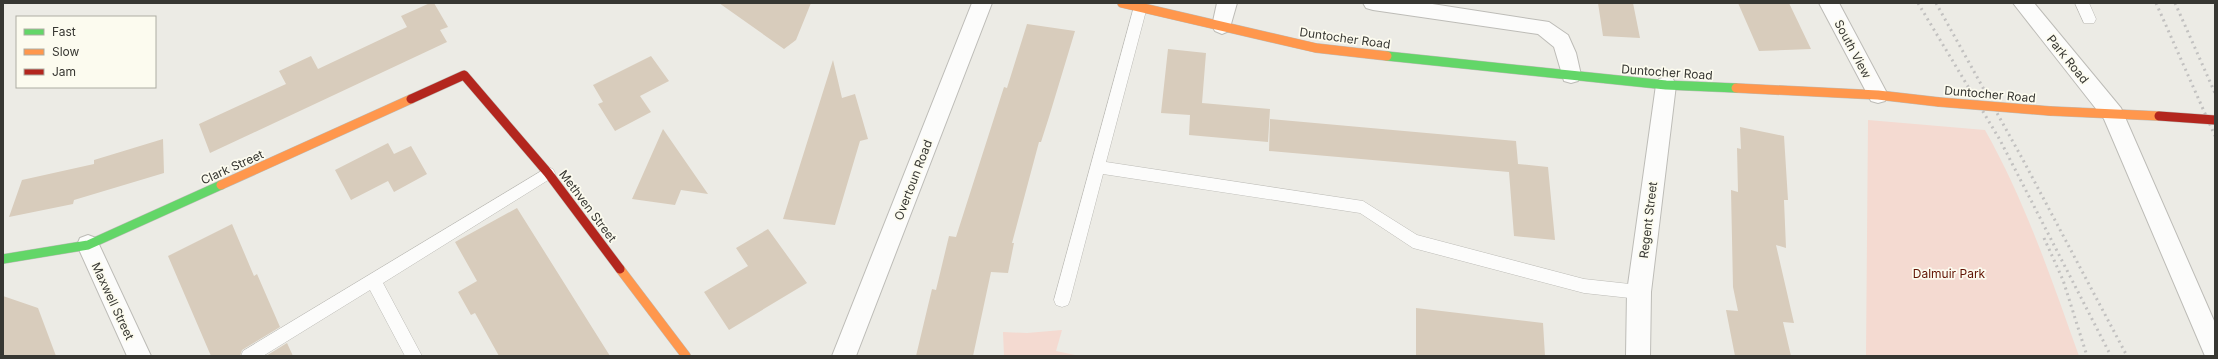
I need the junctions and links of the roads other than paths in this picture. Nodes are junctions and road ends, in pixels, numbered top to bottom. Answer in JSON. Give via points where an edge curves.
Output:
{"nodes":[{"id":1,"x":982,"y":3,"type":"edge"},
{"id":2,"x":1122,"y":3,"type":"edge"},
{"id":3,"x":1227,"y":3,"type":"edge"},
{"id":4,"x":1373,"y":3,"type":"edge"},
{"id":5,"x":1829,"y":3,"type":"edge"},
{"id":6,"x":2023,"y":3,"type":"edge"},
{"id":7,"x":2082,"y":3,"type":"edge"},
{"id":8,"x":1140,"y":7,"type":"junction"},
{"id":9,"x":2089,"y":19,"type":"dead end"},
{"id":10,"x":1222,"y":26,"type":"junction"},
{"id":11,"x":464,"y":75,"type":"joint"},
{"id":12,"x":1571,"y":75,"type":"junction"},
{"id":13,"x":1666,"y":85,"type":"junction"},
{"id":14,"x":1878,"y":96,"type":"junction"},
{"id":15,"x":2113,"y":114,"type":"junction"},
{"id":16,"x":2215,"y":120,"type":"edge"},
{"id":17,"x":1097,"y":168,"type":"junction"},
{"id":18,"x":548,"y":173,"type":"junction"},
{"id":19,"x":88,"y":245,"type":"junction"},
{"id":20,"x":3,"y":259,"type":"edge"},
{"id":21,"x":373,"y":280,"type":"junction"},
{"id":22,"x":1639,"y":292,"type":"junction"},
{"id":23,"x":1062,"y":300,"type":"dead end"},
{"id":24,"x":2215,"y":351,"type":"edge"},
{"id":25,"x":139,"y":356,"type":"edge"},
{"id":26,"x":249,"y":356,"type":"edge"},
{"id":27,"x":414,"y":356,"type":"edge"},
{"id":28,"x":686,"y":356,"type":"edge"},
{"id":29,"x":844,"y":356,"type":"edge"},
{"id":30,"x":1638,"y":356,"type":"edge"}],
"edges":[{"from":1,"to":29,"type":"street","name":"Overtoun Road"},
{"from":2,"to":8,"type":"main road","name":"Duntocher Road"},
{"from":3,"to":10,"type":"street"},
{"from":4,"to":12,"type":"street","via":[[1542,27],[1559,38],[1565,50]]},
{"from":5,"to":14,"type":"street","name":"South View"},
{"from":6,"to":15,"type":"street","name":"Park Road"},
{"from":7,"to":9,"type":"lane"},
{"from":8,"to":10,"type":"main road","name":"Duntocher Road"},
{"from":8,"to":17,"type":"lane"},
{"from":10,"to":12,"type":"main road","name":"Duntocher Road","via":[[1316,48]]},
{"from":11,"to":18,"type":"main road","name":"Methven Street"},
{"from":11,"to":19,"type":"main road","name":"Clark Street"},
{"from":12,"to":13,"type":"main road","name":"Duntocher Road"},
{"from":13,"to":14,"type":"main road","name":"Duntocher Road"},
{"from":13,"to":22,"type":"street","name":"Regent Street"},
{"from":14,"to":15,"type":"main road","name":"Duntocher Road","bridge":true},
{"from":15,"to":16,"type":"main road","name":"Duntocher Road","bridge":true},
{"from":15,"to":24,"type":"street","name":"Park Road"},
{"from":17,"to":22,"type":"lane","via":[[1363,207],[1413,241],[1584,286]]},
{"from":17,"to":23,"type":"lane"},
{"from":18,"to":21,"type":"lane"},
{"from":18,"to":28,"type":"main road","name":"Methven Street"},
{"from":19,"to":20,"type":"main road","name":"Clark Street"},
{"from":19,"to":25,"type":"street","name":"Maxwell Street"},
{"from":21,"to":26,"type":"lane"},
{"from":21,"to":27,"type":"lane"},
{"from":22,"to":30,"type":"street","name":"Regent Street"}]}
